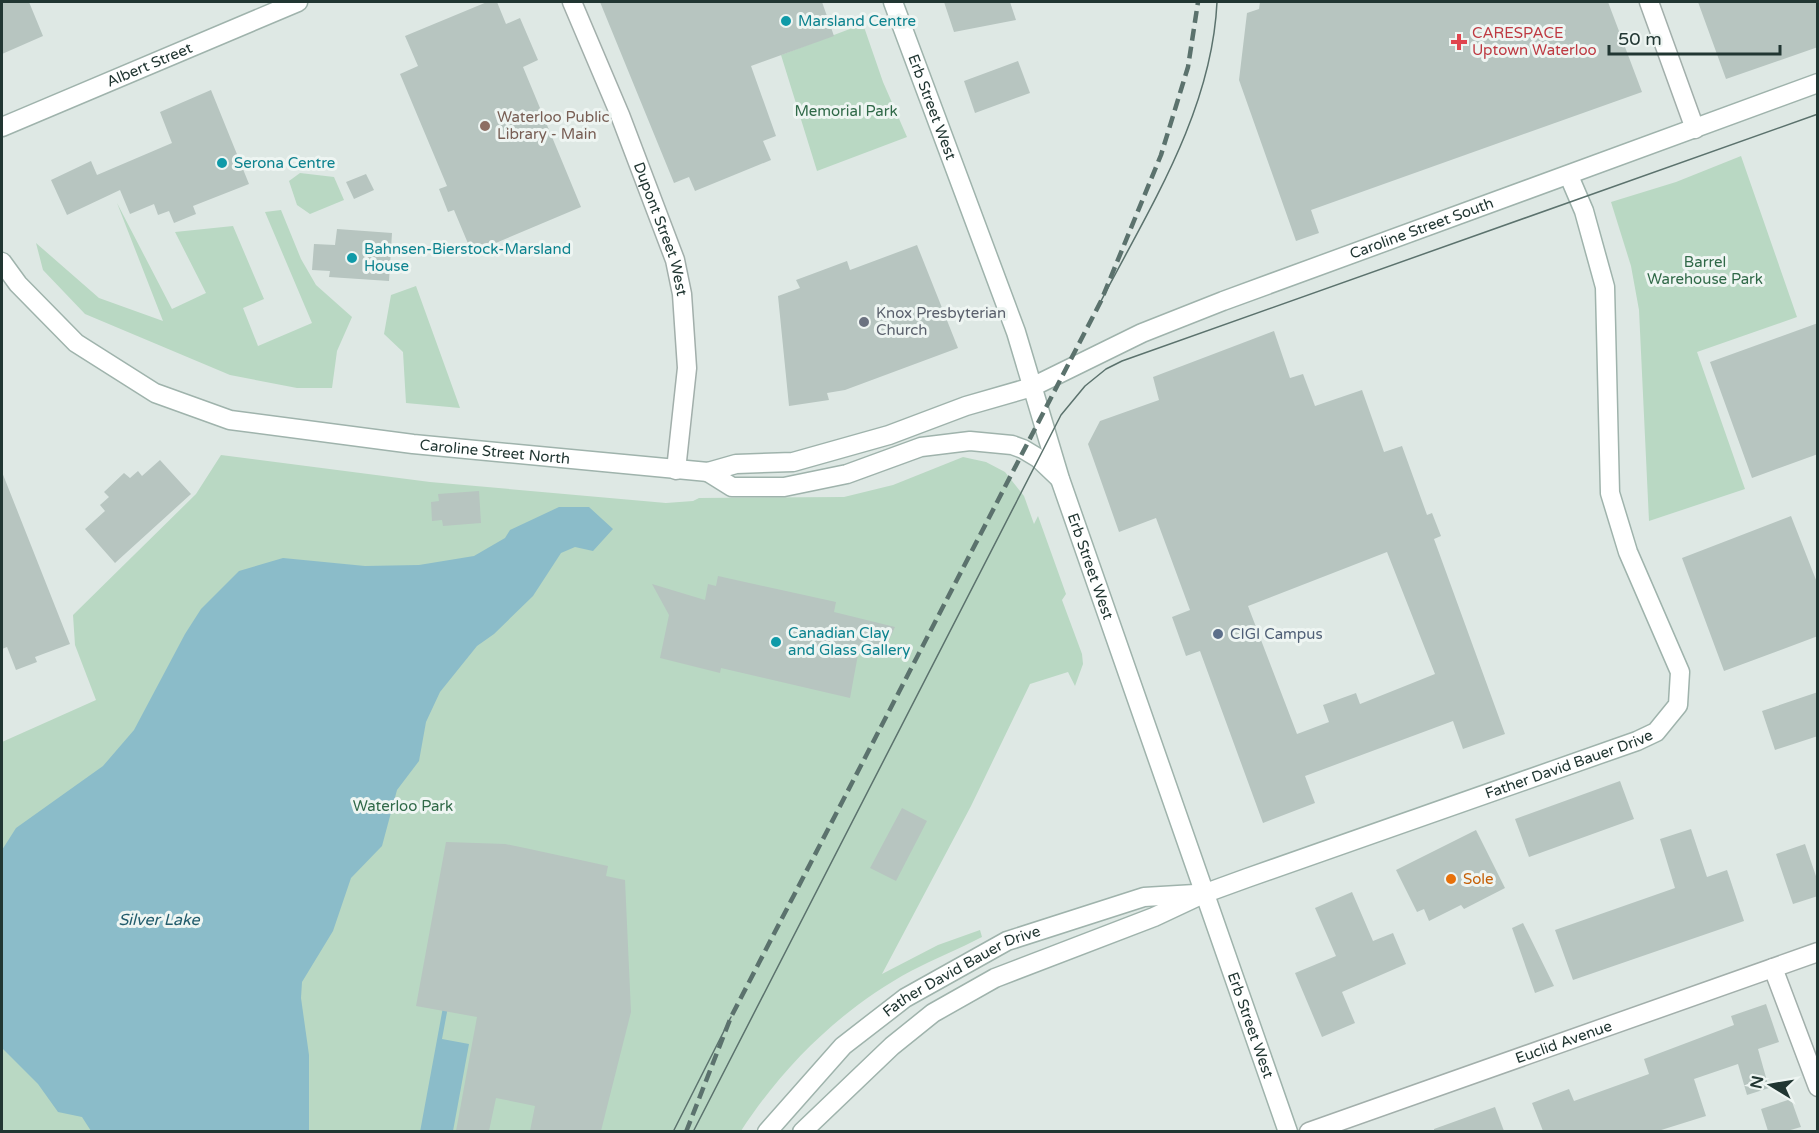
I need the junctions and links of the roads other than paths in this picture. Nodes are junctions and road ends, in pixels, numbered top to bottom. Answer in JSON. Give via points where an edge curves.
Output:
{"nodes":[{"id":1,"x":298,"y":2,"type":"edge"},
{"id":2,"x":572,"y":2,"type":"edge"},
{"id":3,"x":893,"y":2,"type":"edge"},
{"id":4,"x":1649,"y":2,"type":"edge"},
{"id":5,"x":1818,"y":84,"type":"edge"},
{"id":6,"x":8,"y":124,"type":"edge"},
{"id":7,"x":1695,"y":129,"type":"junction"},
{"id":8,"x":2,"y":138,"type":"edge"},
{"id":9,"x":1569,"y":176,"type":"junction"},
{"id":10,"x":2,"y":262,"type":"edge"},
{"id":11,"x":1032,"y":387,"type":"junction"},
{"id":12,"x":676,"y":470,"type":"junction"},
{"id":13,"x":708,"y":472,"type":"junction"},
{"id":14,"x":1060,"y":479,"type":"junction"},
{"id":15,"x":1203,"y":894,"type":"junction"},
{"id":16,"x":1818,"y":952,"type":"edge"},
{"id":17,"x":1773,"y":968,"type":"junction"},
{"id":18,"x":1818,"y":1087,"type":"edge"},
{"id":19,"x":767,"y":1131,"type":"edge"},
{"id":20,"x":802,"y":1131,"type":"edge"},
{"id":21,"x":1288,"y":1131,"type":"edge"},
{"id":22,"x":1309,"y":1131,"type":"edge"}],
"edges":[{"from":1,"to":6,"type":"street","name":"Albert Street"},
{"from":2,"to":12,"type":"street","name":"Dupont Street West","via":[[675,260],[682,294],[687,368]]},
{"from":3,"to":11,"type":"street","name":"Erb Street West","via":[[1016,332]]},
{"from":4,"to":7,"type":"street"},
{"from":5,"to":7,"type":"street","name":"Caroline Street South"},
{"from":6,"to":8,"type":"street"},
{"from":7,"to":9,"type":"street","name":"Caroline Street South"},
{"from":9,"to":11,"type":"street","name":"Caroline Street South","via":[[1162,325]]},
{"from":9,"to":15,"type":"street","name":"Father David Bauer Drive","via":[[1584,211],[1605,286],[1611,493],[1628,552],[1680,672],[1678,705],[1656,732],[1637,741]]},
{"from":10,"to":12,"type":"street","name":"Caroline Street North","via":[[18,284],[76,343],[155,393],[230,420]]},
{"from":11,"to":13,"type":"street","name":"Caroline Street North","via":[[793,462],[736,464]]},
{"from":11,"to":14,"type":"street","name":"Erb Street West"},
{"from":12,"to":13,"type":"street","name":"Caroline Street North"},
{"from":13,"to":14,"type":"street","via":[[732,487],[784,487],[847,474],[921,447],[982,441],[1023,449]]},
{"from":14,"to":15,"type":"street","name":"Erb Street West"},
{"from":15,"to":19,"type":"street","name":"Father David Bauer Drive","via":[[1144,897],[997,947],[905,998],[843,1046]]},
{"from":15,"to":20,"type":"street","name":"Father David Bauer Drive","via":[[996,978],[933,1013]]},
{"from":15,"to":21,"type":"street","name":"Erb Street West"},
{"from":16,"to":17,"type":"street","name":"Euclid Avenue"},
{"from":17,"to":18,"type":"street"},
{"from":17,"to":22,"type":"street","name":"Euclid Avenue"}]}
